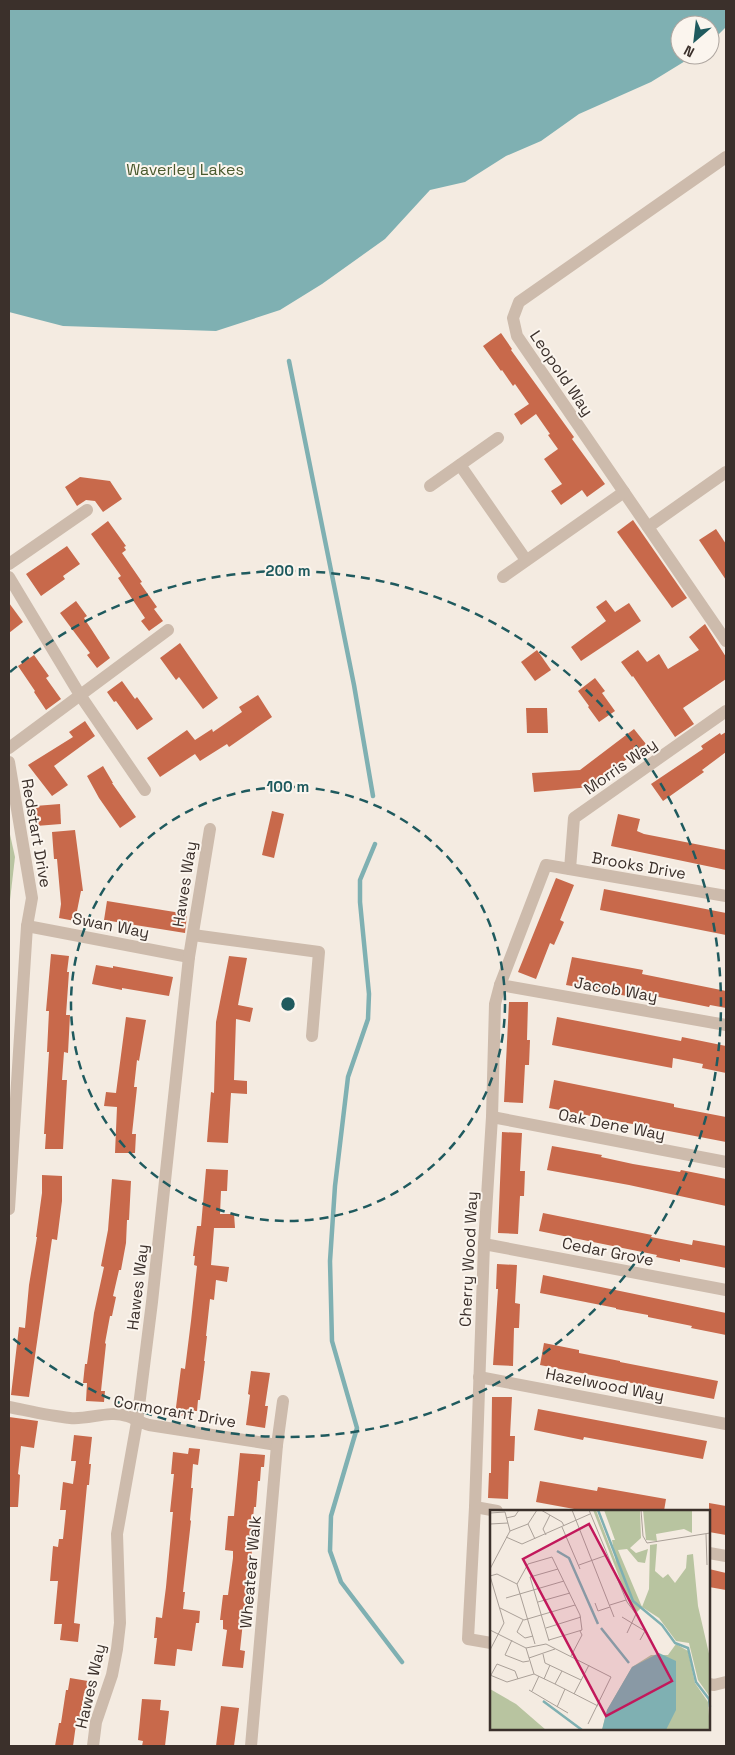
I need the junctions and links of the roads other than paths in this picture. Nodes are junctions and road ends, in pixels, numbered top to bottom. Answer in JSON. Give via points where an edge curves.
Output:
{"nodes":[{"id":1,"x":726,"y":157,"type":"edge"},
{"id":2,"x":498,"y":438,"type":"dead end"},
{"id":3,"x":460,"y":465,"type":"junction"},
{"id":4,"x":726,"y":472,"type":"edge"},
{"id":5,"x":430,"y":486,"type":"dead end"},
{"id":6,"x":624,"y":492,"type":"junction"},
{"id":7,"x":87,"y":510,"type":"dead end"},
{"id":8,"x":648,"y":527,"type":"junction"},
{"id":9,"x":526,"y":560,"type":"junction"},
{"id":10,"x":9,"y":564,"type":"edge"},
{"id":11,"x":9,"y":577,"type":"edge"},
{"id":12,"x":503,"y":577,"type":"dead end"},
{"id":13,"x":168,"y":630,"type":"dead end"},
{"id":14,"x":726,"y":641,"type":"edge"},
{"id":15,"x":80,"y":695,"type":"junction"},
{"id":16,"x":726,"y":711,"type":"edge"},
{"id":17,"x":9,"y":748,"type":"edge"},
{"id":18,"x":9,"y":762,"type":"edge"},
{"id":19,"x":145,"y":790,"type":"dead end"},
{"id":20,"x":210,"y":829,"type":"dead end"},
{"id":21,"x":546,"y":865,"type":"joint"},
{"id":22,"x":570,"y":869,"type":"junction"},
{"id":23,"x":726,"y":896,"type":"edge"},
{"id":24,"x":27,"y":926,"type":"junction"},
{"id":25,"x":192,"y":935,"type":"junction"},
{"id":26,"x":189,"y":957,"type":"junction"},
{"id":27,"x":500,"y":985,"type":"junction"},
{"id":28,"x":726,"y":1025,"type":"edge"},
{"id":29,"x":312,"y":1036,"type":"dead end"},
{"id":30,"x":492,"y":1117,"type":"junction"},
{"id":31,"x":726,"y":1162,"type":"edge"},
{"id":32,"x":9,"y":1209,"type":"edge"},
{"id":33,"x":484,"y":1244,"type":"junction"},
{"id":34,"x":726,"y":1290,"type":"edge"},
{"id":35,"x":479,"y":1377,"type":"junction"},
{"id":36,"x":283,"y":1401,"type":"dead end"},
{"id":37,"x":9,"y":1407,"type":"edge"},
{"id":38,"x":138,"y":1422,"type":"junction"},
{"id":39,"x":726,"y":1424,"type":"edge"},
{"id":40,"x":277,"y":1445,"type":"junction"},
{"id":41,"x":475,"y":1507,"type":"junction"},
{"id":42,"x":492,"y":1510,"type":"edge"},
{"id":43,"x":710,"y":1553,"type":"edge"},
{"id":44,"x":726,"y":1556,"type":"edge"},
{"id":45,"x":490,"y":1643,"type":"edge"},
{"id":46,"x":726,"y":1682,"type":"edge"},
{"id":47,"x":710,"y":1684,"type":"edge"},
{"id":48,"x":93,"y":1746,"type":"edge"},
{"id":49,"x":251,"y":1746,"type":"edge"}],
"edges":[{"from":1,"to":6,"type":"street","name":"Leopold Way","via":[[519,302],[513,318],[517,336]]},
{"from":2,"to":3,"type":"street"},
{"from":3,"to":5,"type":"street"},
{"from":3,"to":9,"type":"street"},
{"from":4,"to":8,"type":"street"},
{"from":6,"to":8,"type":"street","name":"Leopold Way"},
{"from":6,"to":9,"type":"street"},
{"from":7,"to":10,"type":"street"},
{"from":8,"to":14,"type":"street","name":"Leopold Way"},
{"from":9,"to":12,"type":"street"},
{"from":11,"to":15,"type":"street"},
{"from":13,"to":15,"type":"street"},
{"from":15,"to":17,"type":"street"},
{"from":15,"to":19,"type":"street"},
{"from":16,"to":22,"type":"street","name":"Morris Way","via":[[574,818]]},
{"from":18,"to":24,"type":"street","name":"Redstart Drive","via":[[32,898]]},
{"from":20,"to":25,"type":"street","name":"Hawes Way"},
{"from":21,"to":22,"type":"street","name":"Brooks Drive"},
{"from":21,"to":27,"type":"street","name":"Cherry Wood Way"},
{"from":22,"to":23,"type":"street","name":"Brooks Drive"},
{"from":24,"to":26,"type":"street","name":"Swan Way"},
{"from":24,"to":32,"type":"street","name":"Redstart Drive"},
{"from":25,"to":26,"type":"street","name":"Hawes Way"},
{"from":25,"to":29,"type":"street","via":[[319,952]]},
{"from":26,"to":38,"type":"street","name":"Hawes Way"},
{"from":27,"to":28,"type":"street","name":"Jacob Way"},
{"from":27,"to":30,"type":"street","name":"Cherry Wood Way","via":[[495,1004]]},
{"from":30,"to":31,"type":"street","name":"Oak Dene Way"},
{"from":30,"to":33,"type":"street","name":"Cherry Wood Way"},
{"from":33,"to":34,"type":"street","name":"Cedar Grove"},
{"from":33,"to":35,"type":"street","name":"Cherry Wood Way"},
{"from":35,"to":39,"type":"street","name":"Hazelwood Way"},
{"from":35,"to":41,"type":"street","name":"Cherry Wood Way"},
{"from":36,"to":40,"type":"street","name":"Wheatear Walk"},
{"from":37,"to":38,"type":"street","name":"Cormorant Drive","via":[[72,1418],[121,1415]]},
{"from":38,"to":40,"type":"street","name":"Cormorant Drive"},
{"from":38,"to":48,"type":"street","name":"Hawes Way","via":[[117,1534],[120,1623],[117,1648],[112,1675],[96,1722]]},
{"from":40,"to":49,"type":"street","name":"Wheatear Walk"},
{"from":41,"to":42,"type":"street"},
{"from":41,"to":45,"type":"street","name":"Cherry Wood Way","via":[[468,1639]]},
{"from":43,"to":44,"type":"street"},
{"from":46,"to":47,"type":"street"}]}
